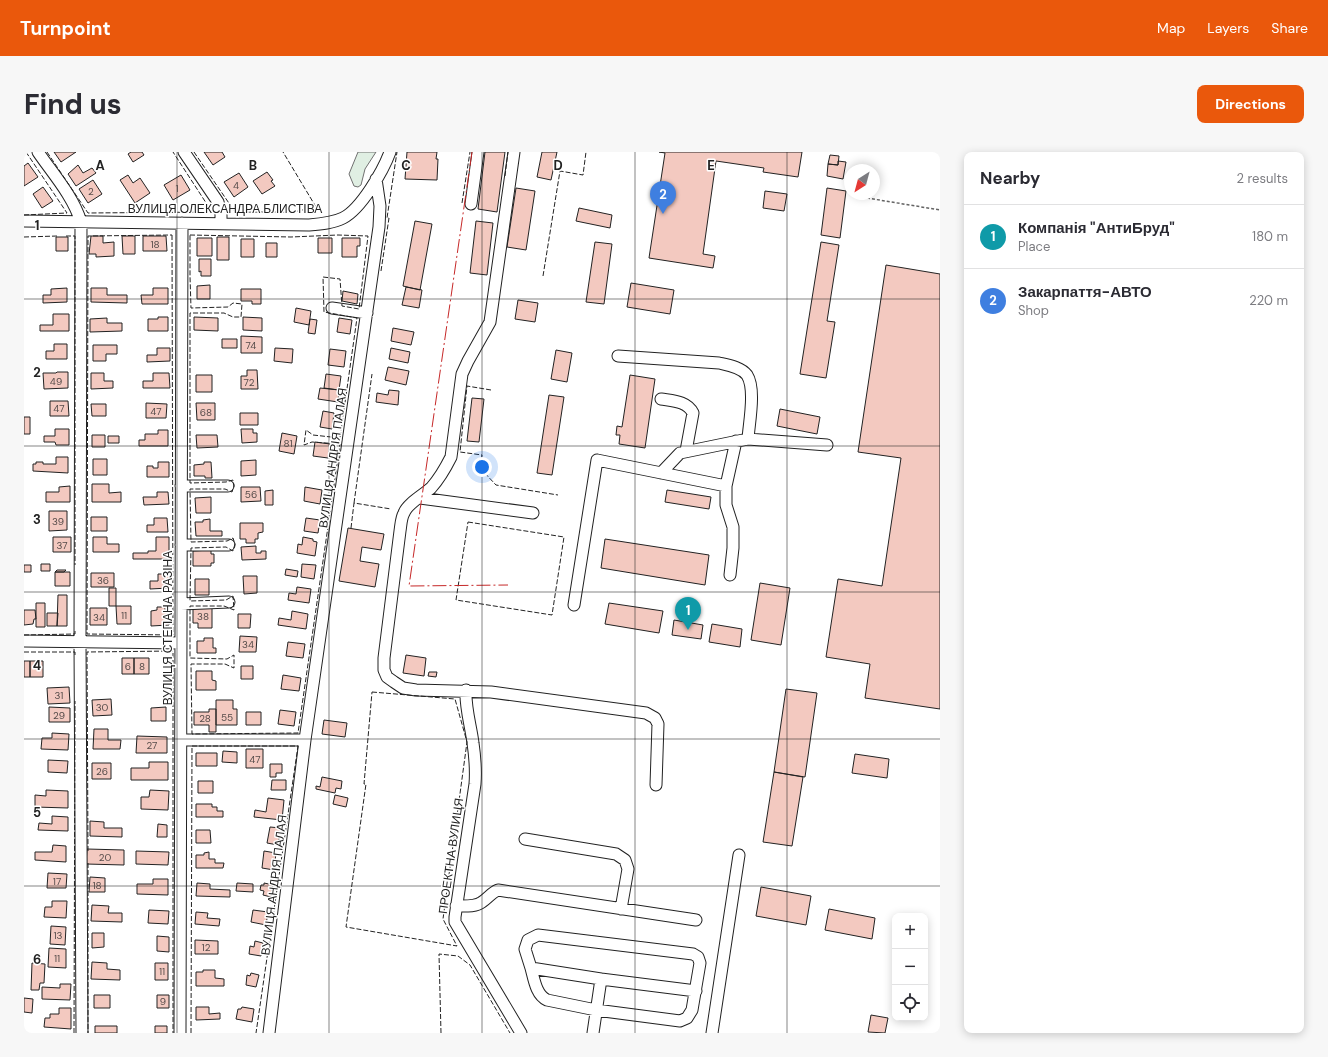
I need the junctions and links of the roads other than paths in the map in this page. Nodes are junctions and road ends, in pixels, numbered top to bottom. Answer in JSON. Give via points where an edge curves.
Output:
{"nodes":[{"id":1,"x":38,"y":152,"type":"edge"},
{"id":2,"x":184,"y":152,"type":"edge"},
{"id":3,"x":390,"y":152,"type":"edge"},
{"id":4,"x":478,"y":152,"type":"edge"},
{"id":5,"x":514,"y":152,"type":"edge"},
{"id":6,"x":376,"y":179,"type":"junction"},
{"id":7,"x":471,"y":204,"type":"dead end"},
{"id":8,"x":24,"y":222,"type":"edge"},
{"id":9,"x":81,"y":222,"type":"junction"},
{"id":10,"x":182,"y":223,"type":"junction"},
{"id":11,"x":221,"y":223,"type":"junction"},
{"id":12,"x":332,"y":308,"type":"dead end"},
{"id":13,"x":366,"y":313,"type":"junction"},
{"id":14,"x":618,"y":356,"type":"dead end"},
{"id":15,"x":661,"y":399,"type":"dead end"},
{"id":16,"x":748,"y":439,"type":"junction"},
{"id":17,"x":736,"y":441,"type":"junction"},
{"id":18,"x":827,"y":445,"type":"dead end"},
{"id":19,"x":686,"y":451,"type":"junction"},
{"id":20,"x":661,"y":473,"type":"junction"},
{"id":21,"x":181,"y":486,"type":"junction"},
{"id":22,"x":228,"y":486,"type":"dead end"},
{"id":23,"x":726,"y":486,"type":"junction"},
{"id":24,"x":420,"y":498,"type":"junction"},
{"id":25,"x":533,"y":513,"type":"dead end"},
{"id":26,"x":181,"y":545,"type":"junction"},
{"id":27,"x":229,"y":545,"type":"dead end"},
{"id":28,"x":730,"y":575,"type":"dead end"},
{"id":29,"x":229,"y":602,"type":"dead end"},
{"id":30,"x":181,"y":604,"type":"junction"},
{"id":31,"x":574,"y":605,"type":"dead end"},
{"id":32,"x":24,"y":641,"type":"edge"},
{"id":33,"x":80,"y":642,"type":"junction"},
{"id":34,"x":181,"y":643,"type":"junction"},
{"id":35,"x":466,"y":690,"type":"junction"},
{"id":36,"x":181,"y":740,"type":"junction"},
{"id":37,"x":305,"y":740,"type":"junction"},
{"id":38,"x":656,"y":785,"type":"dead end"},
{"id":39,"x":525,"y":839,"type":"dead end"},
{"id":40,"x":739,"y":855,"type":"dead end"},
{"id":41,"x":456,"y":906,"type":"junction"},
{"id":42,"x":621,"y":909,"type":"junction"},
{"id":43,"x":696,"y":920,"type":"dead end"},
{"id":44,"x":531,"y":968,"type":"junction"},
{"id":45,"x":600,"y":978,"type":"junction"},
{"id":46,"x":696,"y":991,"type":"junction"},
{"id":47,"x":596,"y":1010,"type":"junction"},
{"id":48,"x":82,"y":1033,"type":"edge"},
{"id":49,"x":180,"y":1033,"type":"edge"},
{"id":50,"x":268,"y":1033,"type":"edge"},
{"id":51,"x":520,"y":1033,"type":"edge"},
{"id":52,"x":593,"y":1033,"type":"edge"},
{"id":53,"x":712,"y":1033,"type":"edge"}],
"edges":[{"from":1,"to":9,"type":"street","via":[[72,201]]},
{"from":2,"to":11,"type":"street","via":[[218,202],[222,212]]},
{"from":3,"to":6,"type":"street","name":"ВУЛИЦЯ ОЛЕКСАНДРА БЛИСТІВА"},
{"from":4,"to":7,"type":"street"},
{"from":5,"to":24,"type":"street","via":[[490,322],[462,374],[451,457],[432,486]]},
{"from":6,"to":11,"type":"street","name":"ВУЛИЦЯ ОЛЕКСАНДРА БЛИСТІВА","via":[[350,213],[334,221],[309,225]]},
{"from":6,"to":13,"type":"street","name":"ВУЛИЦЯ АНДРІЯ ПАЛАЯ","via":[[380,206],[379,227]]},
{"from":8,"to":9,"type":"street","name":"ВУЛИЦЯ ОЛЕКСАНДРА БЛИСТІВА"},
{"from":9,"to":10,"type":"street","name":"ВУЛИЦЯ ОЛЕКСАНДРА БЛИСТІВА"},
{"from":9,"to":33,"type":"street"},
{"from":10,"to":11,"type":"street","name":"ВУЛИЦЯ ОЛЕКСАНДРА БЛИСТІВА"},
{"from":10,"to":21,"type":"street","name":"ВУЛИЦЯ СТЕПАНА РАЗІНА"},
{"from":12,"to":13,"type":"street"},
{"from":13,"to":37,"type":"street","name":"ВУЛИЦЯ АНДРІЯ ПАЛАЯ"},
{"from":14,"to":16,"type":"street","via":[[719,363],[735,367],[746,375],[752,388]]},
{"from":15,"to":19,"type":"street","via":[[685,404],[693,413]]},
{"from":16,"to":17,"type":"street"},
{"from":16,"to":18,"type":"street"},
{"from":17,"to":19,"type":"street"},
{"from":17,"to":23,"type":"street"},
{"from":19,"to":20,"type":"street","via":[[676,456]]},
{"from":20,"to":23,"type":"street"},
{"from":20,"to":31,"type":"street","via":[[597,460]]},
{"from":21,"to":22,"type":"street"},
{"from":21,"to":26,"type":"street","name":"ВУЛИЦЯ СТЕПАНА РАЗІНА"},
{"from":23,"to":28,"type":"street","via":[[726,505],[732,527],[733,548]]},
{"from":24,"to":25,"type":"street"},
{"from":24,"to":35,"type":"street","via":[[410,504],[403,513],[385,640],[384,670],[387,677],[403,688]]},
{"from":26,"to":27,"type":"street"},
{"from":26,"to":30,"type":"street","name":"ВУЛИЦЯ СТЕПАНА РАЗІНА"},
{"from":29,"to":30,"type":"street"},
{"from":30,"to":34,"type":"street","name":"ВУЛИЦЯ СТЕПАНА РАЗІНА"},
{"from":32,"to":33,"type":"street"},
{"from":33,"to":34,"type":"street"},
{"from":33,"to":48,"type":"street"},
{"from":34,"to":36,"type":"street","name":"ВУЛИЦЯ СТЕПАНА РАЗІНА"},
{"from":35,"to":38,"type":"street","via":[[646,713],[655,718],[658,724]]},
{"from":35,"to":41,"type":"street","name":"ПРОЕКТНА ВУЛИЦЯ","via":[[476,770]]},
{"from":36,"to":37,"type":"street"},
{"from":36,"to":49,"type":"street","name":"ВУЛИЦЯ СТЕПАНА РАЗІНА"},
{"from":37,"to":50,"type":"street","name":"ВУЛИЦЯ АНДРІЯ ПАЛАЯ"},
{"from":39,"to":42,"type":"street","via":[[616,854],[625,860],[628,869]]},
{"from":40,"to":53,"type":"street"},
{"from":41,"to":42,"type":"street","via":[[478,905],[498,890]]},
{"from":41,"to":51,"type":"street","name":"ПРОЕКТНА ВУЛИЦЯ","via":[[457,927]]},
{"from":42,"to":43,"type":"street"},
{"from":44,"to":45,"type":"street"},
{"from":44,"to":46,"type":"street","via":[[525,949],[528,940],[538,935],[693,954],[698,957],[700,963]]},
{"from":44,"to":47,"type":"street","via":[[542,998]]},
{"from":45,"to":46,"type":"street"},
{"from":45,"to":47,"type":"street"},
{"from":46,"to":47,"type":"street","via":[[692,1010],[687,1018],[680,1021]]},
{"from":47,"to":52,"type":"street"}]}
